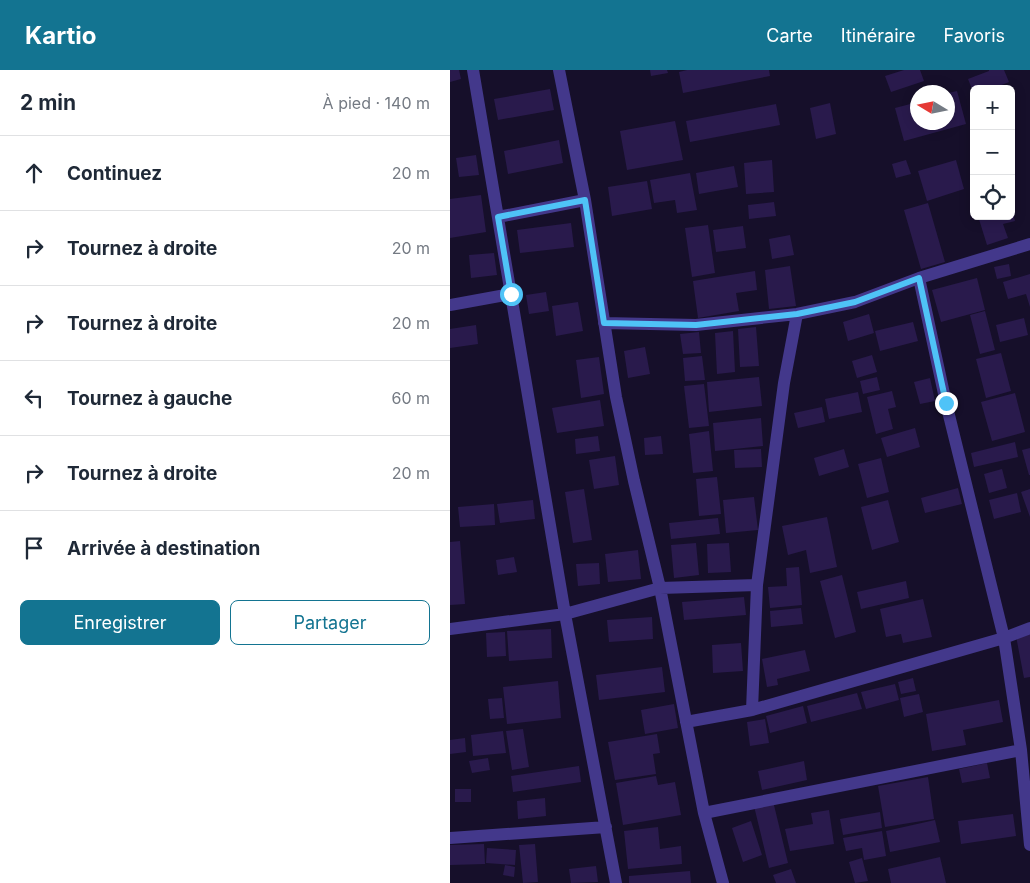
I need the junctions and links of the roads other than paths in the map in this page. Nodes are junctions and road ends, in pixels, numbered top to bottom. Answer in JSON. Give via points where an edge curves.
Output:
{"nodes":[{"id":1,"x":474,"y":70,"type":"edge"},
{"id":2,"x":559,"y":70,"type":"edge"},
{"id":3,"x":585,"y":200,"type":"junction"},
{"id":4,"x":498,"y":217,"type":"junction"},
{"id":5,"x":1030,"y":244,"type":"edge"},
{"id":6,"x":919,"y":278,"type":"junction"},
{"id":7,"x":511,"y":294,"type":"junction"},
{"id":8,"x":450,"y":305,"type":"edge"},
{"id":9,"x":797,"y":314,"type":"junction"},
{"id":10,"x":604,"y":323,"type":"junction"},
{"id":11,"x":757,"y":585,"type":"junction"},
{"id":12,"x":660,"y":588,"type":"junction"},
{"id":13,"x":565,"y":614,"type":"junction"},
{"id":14,"x":450,"y":628,"type":"edge"},
{"id":15,"x":1030,"y":628,"type":"edge"},
{"id":16,"x":1004,"y":638,"type":"junction"},
{"id":17,"x":752,"y":710,"type":"junction"},
{"id":18,"x":686,"y":722,"type":"junction"},
{"id":19,"x":1021,"y":750,"type":"junction"},
{"id":20,"x":704,"y":813,"type":"junction"},
{"id":21,"x":606,"y":827,"type":"junction"},
{"id":22,"x":450,"y":838,"type":"edge"},
{"id":23,"x":1030,"y":845,"type":"edge"},
{"id":24,"x":616,"y":883,"type":"edge"},
{"id":25,"x":723,"y":883,"type":"edge"}],
"edges":[{"from":1,"to":4,"type":"street"},
{"from":2,"to":3,"type":"street"},
{"from":3,"to":4,"type":"street"},
{"from":3,"to":10,"type":"street"},
{"from":4,"to":7,"type":"street"},
{"from":5,"to":6,"type":"street"},
{"from":6,"to":9,"type":"street","via":[[855,302]]},
{"from":6,"to":16,"type":"street"},
{"from":7,"to":8,"type":"street"},
{"from":7,"to":13,"type":"street"},
{"from":9,"to":10,"type":"street","via":[[696,325]]},
{"from":9,"to":11,"type":"street","via":[[784,383]]},
{"from":10,"to":12,"type":"street","via":[[616,397]]},
{"from":11,"to":12,"type":"street"},
{"from":11,"to":17,"type":"street"},
{"from":12,"to":13,"type":"street"},
{"from":12,"to":18,"type":"street"},
{"from":13,"to":14,"type":"street"},
{"from":13,"to":21,"type":"street"},
{"from":15,"to":16,"type":"street"},
{"from":16,"to":17,"type":"street"},
{"from":16,"to":19,"type":"street"},
{"from":17,"to":18,"type":"street"},
{"from":18,"to":20,"type":"street"},
{"from":19,"to":20,"type":"street"},
{"from":19,"to":23,"type":"street"},
{"from":20,"to":25,"type":"street"},
{"from":21,"to":22,"type":"street"},
{"from":21,"to":24,"type":"street"}]}
